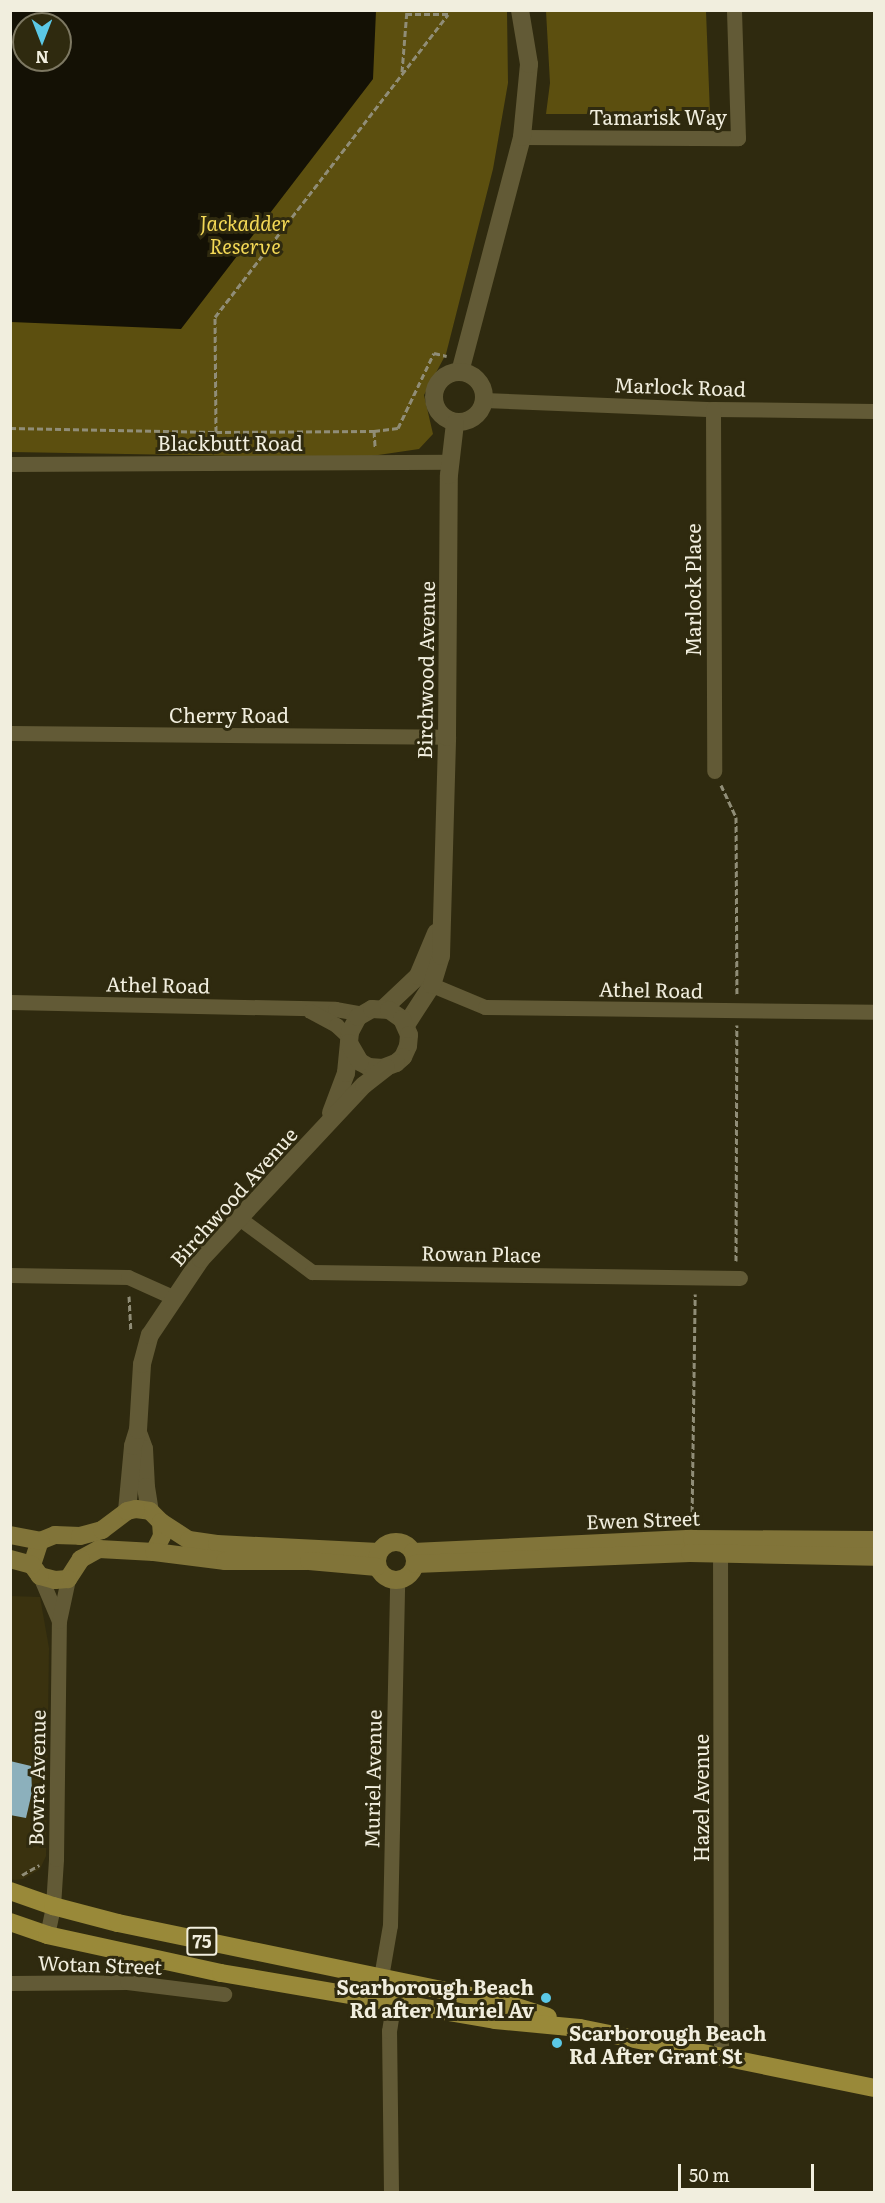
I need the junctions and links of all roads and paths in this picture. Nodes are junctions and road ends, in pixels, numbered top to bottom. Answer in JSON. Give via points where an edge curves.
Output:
{"nodes":[{"id":1,"x":520,"y":10,"type":"edge"},
{"id":2,"x":734,"y":10,"type":"edge"},
{"id":3,"x":406,"y":12,"type":"edge"},
{"id":4,"x":439,"y":12,"type":"edge"},
{"id":5,"x":402,"y":74,"type":"junction"},
{"id":6,"x":522,"y":136,"type":"junction"},
{"id":7,"x":461,"y":366,"type":"junction"},
{"id":8,"x":484,"y":400,"type":"junction"},
{"id":9,"x":713,"y":410,"type":"junction"},
{"id":10,"x":874,"y":411,"type":"edge"},
{"id":11,"x":455,"y":423,"type":"junction"},
{"id":12,"x":10,"y":428,"type":"edge"},
{"id":13,"x":216,"y":432,"type":"junction"},
{"id":14,"x":451,"y":462,"type":"junction"},
{"id":15,"x":10,"y":464,"type":"edge"},
{"id":16,"x":10,"y":733,"type":"edge"},
{"id":17,"x":447,"y":737,"type":"junction"},
{"id":18,"x":714,"y":771,"type":"dead end"},
{"id":19,"x":442,"y":919,"type":"junction"},
{"id":20,"x":432,"y":985,"type":"junction"},
{"id":21,"x":10,"y":1002,"type":"edge"},
{"id":22,"x":304,"y":1008,"type":"junction"},
{"id":23,"x":383,"y":1009,"type":"junction"},
{"id":24,"x":874,"y":1012,"type":"edge"},
{"id":25,"x":362,"y":1014,"type":"junction"},
{"id":26,"x":406,"y":1025,"type":"junction"},
{"id":27,"x":349,"y":1040,"type":"junction"},
{"id":28,"x":386,"y":1068,"type":"junction"},
{"id":29,"x":325,"y":1127,"type":"junction"},
{"id":30,"x":239,"y":1218,"type":"junction"},
{"id":31,"x":10,"y":1275,"type":"edge"},
{"id":32,"x":128,"y":1277,"type":"junction"},
{"id":33,"x":695,"y":1277,"type":"junction"},
{"id":34,"x":740,"y":1278,"type":"dead end"},
{"id":35,"x":175,"y":1298,"type":"junction"},
{"id":36,"x":131,"y":1333,"type":"dead end"},
{"id":37,"x":138,"y":1430,"type":"junction"},
{"id":38,"x":127,"y":1511,"type":"junction"},
{"id":39,"x":156,"y":1517,"type":"junction"},
{"id":40,"x":10,"y":1535,"type":"edge"},
{"id":41,"x":692,"y":1539,"type":"junction"},
{"id":42,"x":874,"y":1540,"type":"edge"},
{"id":43,"x":40,"y":1541,"type":"junction"},
{"id":44,"x":720,"y":1546,"type":"junction"},
{"id":45,"x":154,"y":1552,"type":"junction"},
{"id":46,"x":874,"y":1557,"type":"edge"},
{"id":47,"x":414,"y":1558,"type":"junction"},
{"id":48,"x":10,"y":1559,"type":"edge"},
{"id":49,"x":378,"y":1559,"type":"junction"},
{"id":50,"x":36,"y":1570,"type":"junction"},
{"id":51,"x":68,"y":1579,"type":"junction"},
{"id":52,"x":397,"y":1580,"type":"junction"},
{"id":53,"x":59,"y":1621,"type":"junction"},
{"id":54,"x":10,"y":1891,"type":"edge"},
{"id":55,"x":53,"y":1906,"type":"junction"},
{"id":56,"x":10,"y":1922,"type":"edge"},
{"id":57,"x":47,"y":1935,"type":"junction"},
{"id":58,"x":389,"y":1979,"type":"junction"},
{"id":59,"x":10,"y":1983,"type":"edge"},
{"id":60,"x":224,"y":1995,"type":"dead end"},
{"id":61,"x":393,"y":2002,"type":"junction"},
{"id":62,"x":580,"y":2028,"type":"junction"},
{"id":63,"x":721,"y":2056,"type":"junction"},
{"id":64,"x":874,"y":2088,"type":"edge"},
{"id":65,"x":391,"y":2193,"type":"edge"}],
"edges":[{"from":1,"to":6,"type":"street","via":[[529,64]]},
{"from":2,"to":6,"type":"street","name":"Tamarisk Way","via":[[738,138]]},
{"from":3,"to":4,"type":"path"},
{"from":3,"to":5,"type":"path"},
{"from":4,"to":5,"type":"path","via":[[448,14]]},
{"from":5,"to":13,"type":"path","via":[[215,317]]},
{"from":6,"to":7,"type":"street"},
{"from":7,"to":8,"type":"street","via":[[481,384]]},
{"from":7,"to":11,"type":"street","via":[[441,380],[434,392],[435,406],[443,417]]},
{"from":7,"to":13,"type":"path","via":[[434,352],[398,428]]},
{"from":8,"to":9,"type":"street","name":"Marlock Road"},
{"from":8,"to":11,"type":"street","via":[[480,412],[471,420]]},
{"from":9,"to":10,"type":"street","name":"Marlock Road"},
{"from":9,"to":18,"type":"street","name":"Marlock Place"},
{"from":11,"to":14,"type":"street","name":"Birchwood Avenue"},
{"from":12,"to":13,"type":"path"},
{"from":14,"to":15,"type":"street","name":"Blackbutt Road"},
{"from":14,"to":17,"type":"street","name":"Birchwood Avenue"},
{"from":16,"to":17,"type":"street","name":"Cherry Road"},
{"from":17,"to":19,"type":"street","name":"Birchwood Avenue"},
{"from":19,"to":20,"type":"street","name":"Birchwood Avenue","via":[[441,956]]},
{"from":19,"to":23,"type":"street","name":"Birchwood Avenue","via":[[418,976]]},
{"from":20,"to":24,"type":"street","name":"Athel Road","via":[[485,1007]]},
{"from":20,"to":26,"type":"street","name":"Birchwood Avenue"},
{"from":21,"to":22,"type":"street","name":"Athel Road"},
{"from":22,"to":25,"type":"street","name":"Athel Road"},
{"from":22,"to":27,"type":"street","name":"Athel Road","via":[[336,1025]]},
{"from":23,"to":25,"type":"street","name":"Birchwood Avenue"},
{"from":23,"to":26,"type":"street","via":[[398,1015]]},
{"from":25,"to":27,"type":"street","name":"Birchwood Avenue","via":[[354,1022]]},
{"from":26,"to":28,"type":"street","name":"Birchwood Avenue","via":[[406,1051]]},
{"from":27,"to":28,"type":"street","via":[[360,1062]]},
{"from":27,"to":29,"type":"street","name":"Birchwood Avenue","via":[[340,1095]]},
{"from":28,"to":29,"type":"street","name":"Birchwood Avenue","via":[[364,1085]]},
{"from":29,"to":30,"type":"street","name":"Birchwood Avenue"},
{"from":30,"to":33,"type":"street","name":"Rowan Place","via":[[312,1272]]},
{"from":30,"to":35,"type":"street","name":"Birchwood Avenue","via":[[201,1259]]},
{"from":31,"to":32,"type":"street"},
{"from":32,"to":35,"type":"street"},
{"from":32,"to":36,"type":"path"},
{"from":33,"to":34,"type":"street","name":"Rowan Place"},
{"from":33,"to":41,"type":"path"},
{"from":35,"to":37,"type":"street","name":"Birchwood Avenue","via":[[150,1335],[142,1365]]},
{"from":37,"to":38,"type":"street","name":"Birchwood Avenue"},
{"from":37,"to":39,"type":"street","name":"Birchwood Avenue","via":[[144,1449],[146,1487]]},
{"from":38,"to":39,"type":"main road","via":[[136,1509]]},
{"from":38,"to":43,"type":"main road","via":[[102,1530],[80,1536],[56,1535]]},
{"from":39,"to":45,"type":"main road","via":[[162,1536]]},
{"from":39,"to":49,"type":"main road","via":[[189,1540]]},
{"from":40,"to":43,"type":"main road"},
{"from":41,"to":44,"type":"main road","name":"Ewen Street"},
{"from":41,"to":47,"type":"main road","name":"Ewen Street"},
{"from":42,"to":44,"type":"main road","name":"Ewen Street"},
{"from":43,"to":50,"type":"main road"},
{"from":44,"to":46,"type":"main road","name":"Ewen Street"},
{"from":44,"to":47,"type":"main road","name":"Ewen Street"},
{"from":44,"to":63,"type":"street","name":"Hazel Avenue"},
{"from":45,"to":49,"type":"main road","via":[[225,1561]]},
{"from":45,"to":51,"type":"main road","via":[[99,1549],[81,1559]]},
{"from":47,"to":49,"type":"main road","via":[[405,1544],[393,1542]]},
{"from":47,"to":52,"type":"main road","via":[[409,1575]]},
{"from":48,"to":50,"type":"main road"},
{"from":49,"to":52,"type":"main road","via":[[385,1577]]},
{"from":50,"to":51,"type":"main road","via":[[56,1580]]},
{"from":50,"to":53,"type":"street","name":"Bowra Avenue"},
{"from":51,"to":53,"type":"street","name":"Bowra Avenue"},
{"from":52,"to":58,"type":"street","name":"Muriel Avenue"},
{"from":53,"to":55,"type":"street","name":"Bowra Avenue"},
{"from":54,"to":55,"type":"main road","number":"75"},
{"from":55,"to":57,"type":"street","name":"Bowra Avenue"},
{"from":55,"to":58,"type":"main road","number":"75"},
{"from":56,"to":57,"type":"main road","number":"75"},
{"from":57,"to":61,"type":"main road","number":"75","via":[[221,1973]]},
{"from":58,"to":61,"type":"street","name":"Muriel Avenue"},
{"from":58,"to":62,"type":"main road","number":"75","via":[[501,2002]]},
{"from":59,"to":60,"type":"street","name":"Wotan Street","via":[[127,1982]]},
{"from":61,"to":62,"type":"main road","number":"75","via":[[495,2020]]},
{"from":61,"to":65,"type":"street","name":"Muriel Avenue","via":[[389,2031]]},
{"from":62,"to":63,"type":"main road","number":"75"},
{"from":63,"to":64,"type":"main road","number":"75"}]}
